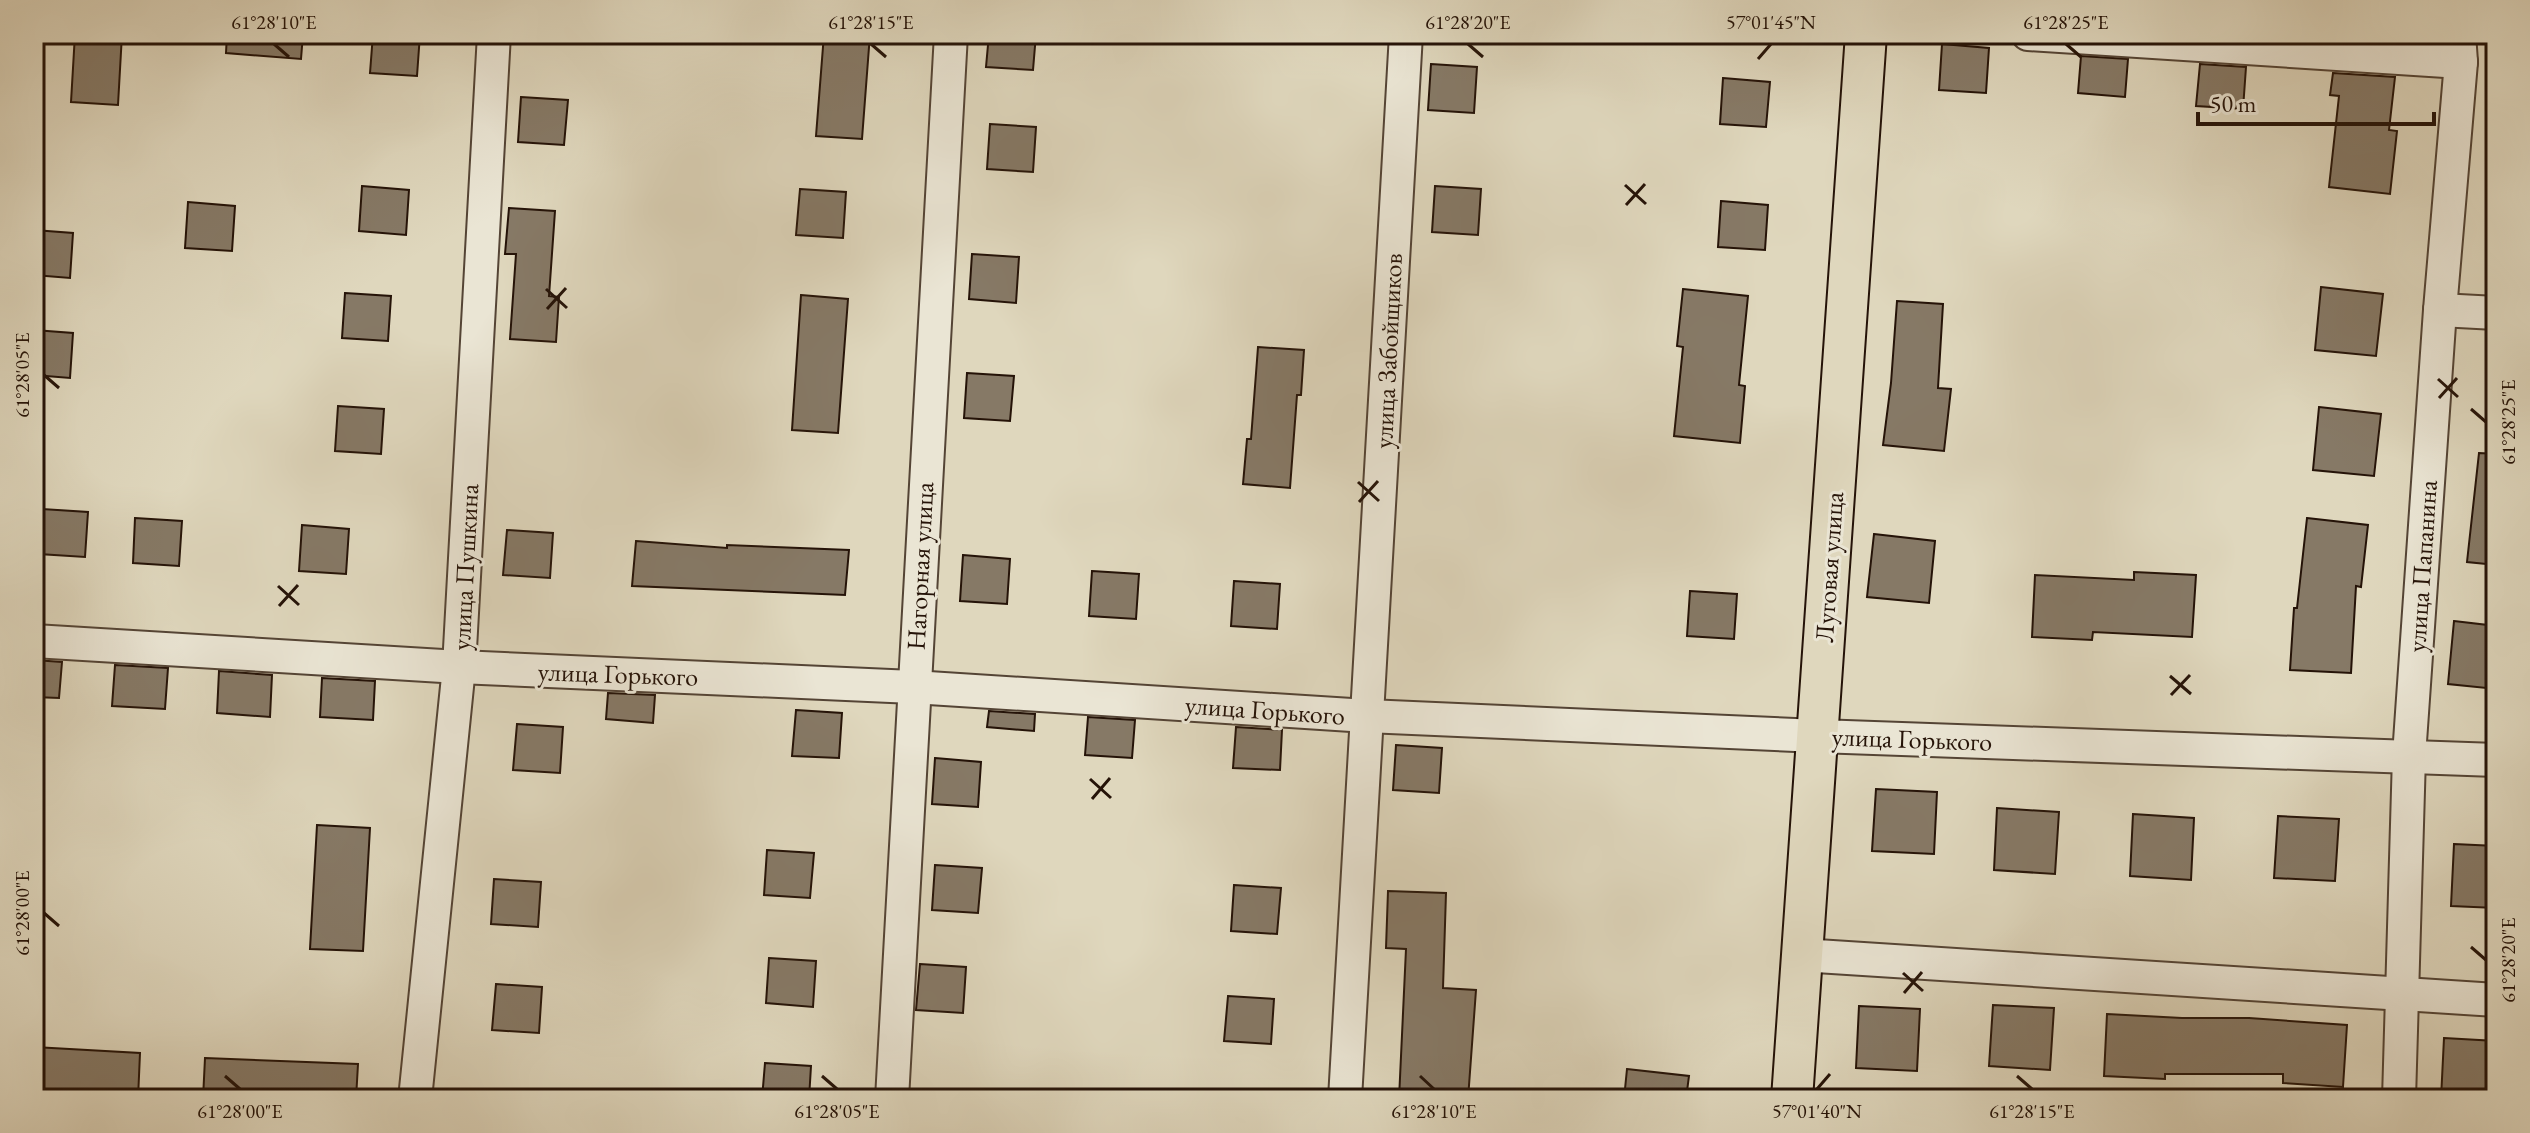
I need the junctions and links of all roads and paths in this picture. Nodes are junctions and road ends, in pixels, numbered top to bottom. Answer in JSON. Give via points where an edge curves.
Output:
{"nodes":[{"id":1,"x":494,"y":34,"type":"edge"},
{"id":2,"x":951,"y":34,"type":"edge"},
{"id":3,"x":1406,"y":34,"type":"edge"},
{"id":4,"x":1866,"y":34,"type":"edge"},
{"id":5,"x":2028,"y":34,"type":"edge"},
{"id":6,"x":2460,"y":48,"type":"edge"},
{"id":7,"x":2440,"y":310,"type":"junction"},
{"id":8,"x":2496,"y":313,"type":"edge"},
{"id":9,"x":34,"y":641,"type":"edge"},
{"id":10,"x":459,"y":667,"type":"junction"},
{"id":11,"x":913,"y":687,"type":"junction"},
{"id":12,"x":1367,"y":716,"type":"junction"},
{"id":13,"x":1818,"y":736,"type":"junction"},
{"id":14,"x":2409,"y":756,"type":"junction"},
{"id":15,"x":2496,"y":760,"type":"edge"},
{"id":16,"x":1801,"y":955,"type":"junction"},
{"id":17,"x":2404,"y":994,"type":"junction"},
{"id":18,"x":2496,"y":1000,"type":"edge"},
{"id":19,"x":415,"y":1099,"type":"edge"},
{"id":20,"x":892,"y":1099,"type":"edge"},
{"id":21,"x":1345,"y":1099,"type":"edge"},
{"id":22,"x":1792,"y":1099,"type":"edge"},
{"id":23,"x":2399,"y":1099,"type":"edge"}],
"edges":[{"from":1,"to":10,"type":"street","name":"улица Пушкина"},
{"from":2,"to":11,"type":"street","name":"Нагорная улица"},
{"from":3,"to":12,"type":"street","name":"улица Забойщиков"},
{"from":4,"to":13,"type":"main road","name":"Луговая улица"},
{"from":5,"to":6,"type":"street"},
{"from":6,"to":7,"type":"street","name":"улица Папанина"},
{"from":7,"to":8,"type":"street"},
{"from":7,"to":14,"type":"street","name":"улица Папанина"},
{"from":9,"to":10,"type":"street","name":"улица Горького"},
{"from":10,"to":11,"type":"street","name":"улица Горького"},
{"from":10,"to":19,"type":"street","name":"улица Пушкина"},
{"from":11,"to":12,"type":"street","name":"улица Горького"},
{"from":11,"to":20,"type":"street","name":"Нагорная улица"},
{"from":12,"to":13,"type":"street","name":"улица Горького"},
{"from":12,"to":21,"type":"street","name":"улица Забойщиков"},
{"from":13,"to":14,"type":"street","name":"улица Горького"},
{"from":13,"to":16,"type":"main road","name":"Луговая улица"},
{"from":14,"to":15,"type":"street","name":"улица Горького"},
{"from":14,"to":17,"type":"street","name":"улица Папанина"},
{"from":16,"to":17,"type":"street"},
{"from":16,"to":22,"type":"main road","name":"Луговая улица"},
{"from":17,"to":18,"type":"street"},
{"from":17,"to":23,"type":"street","name":"улица Папанина"}]}
